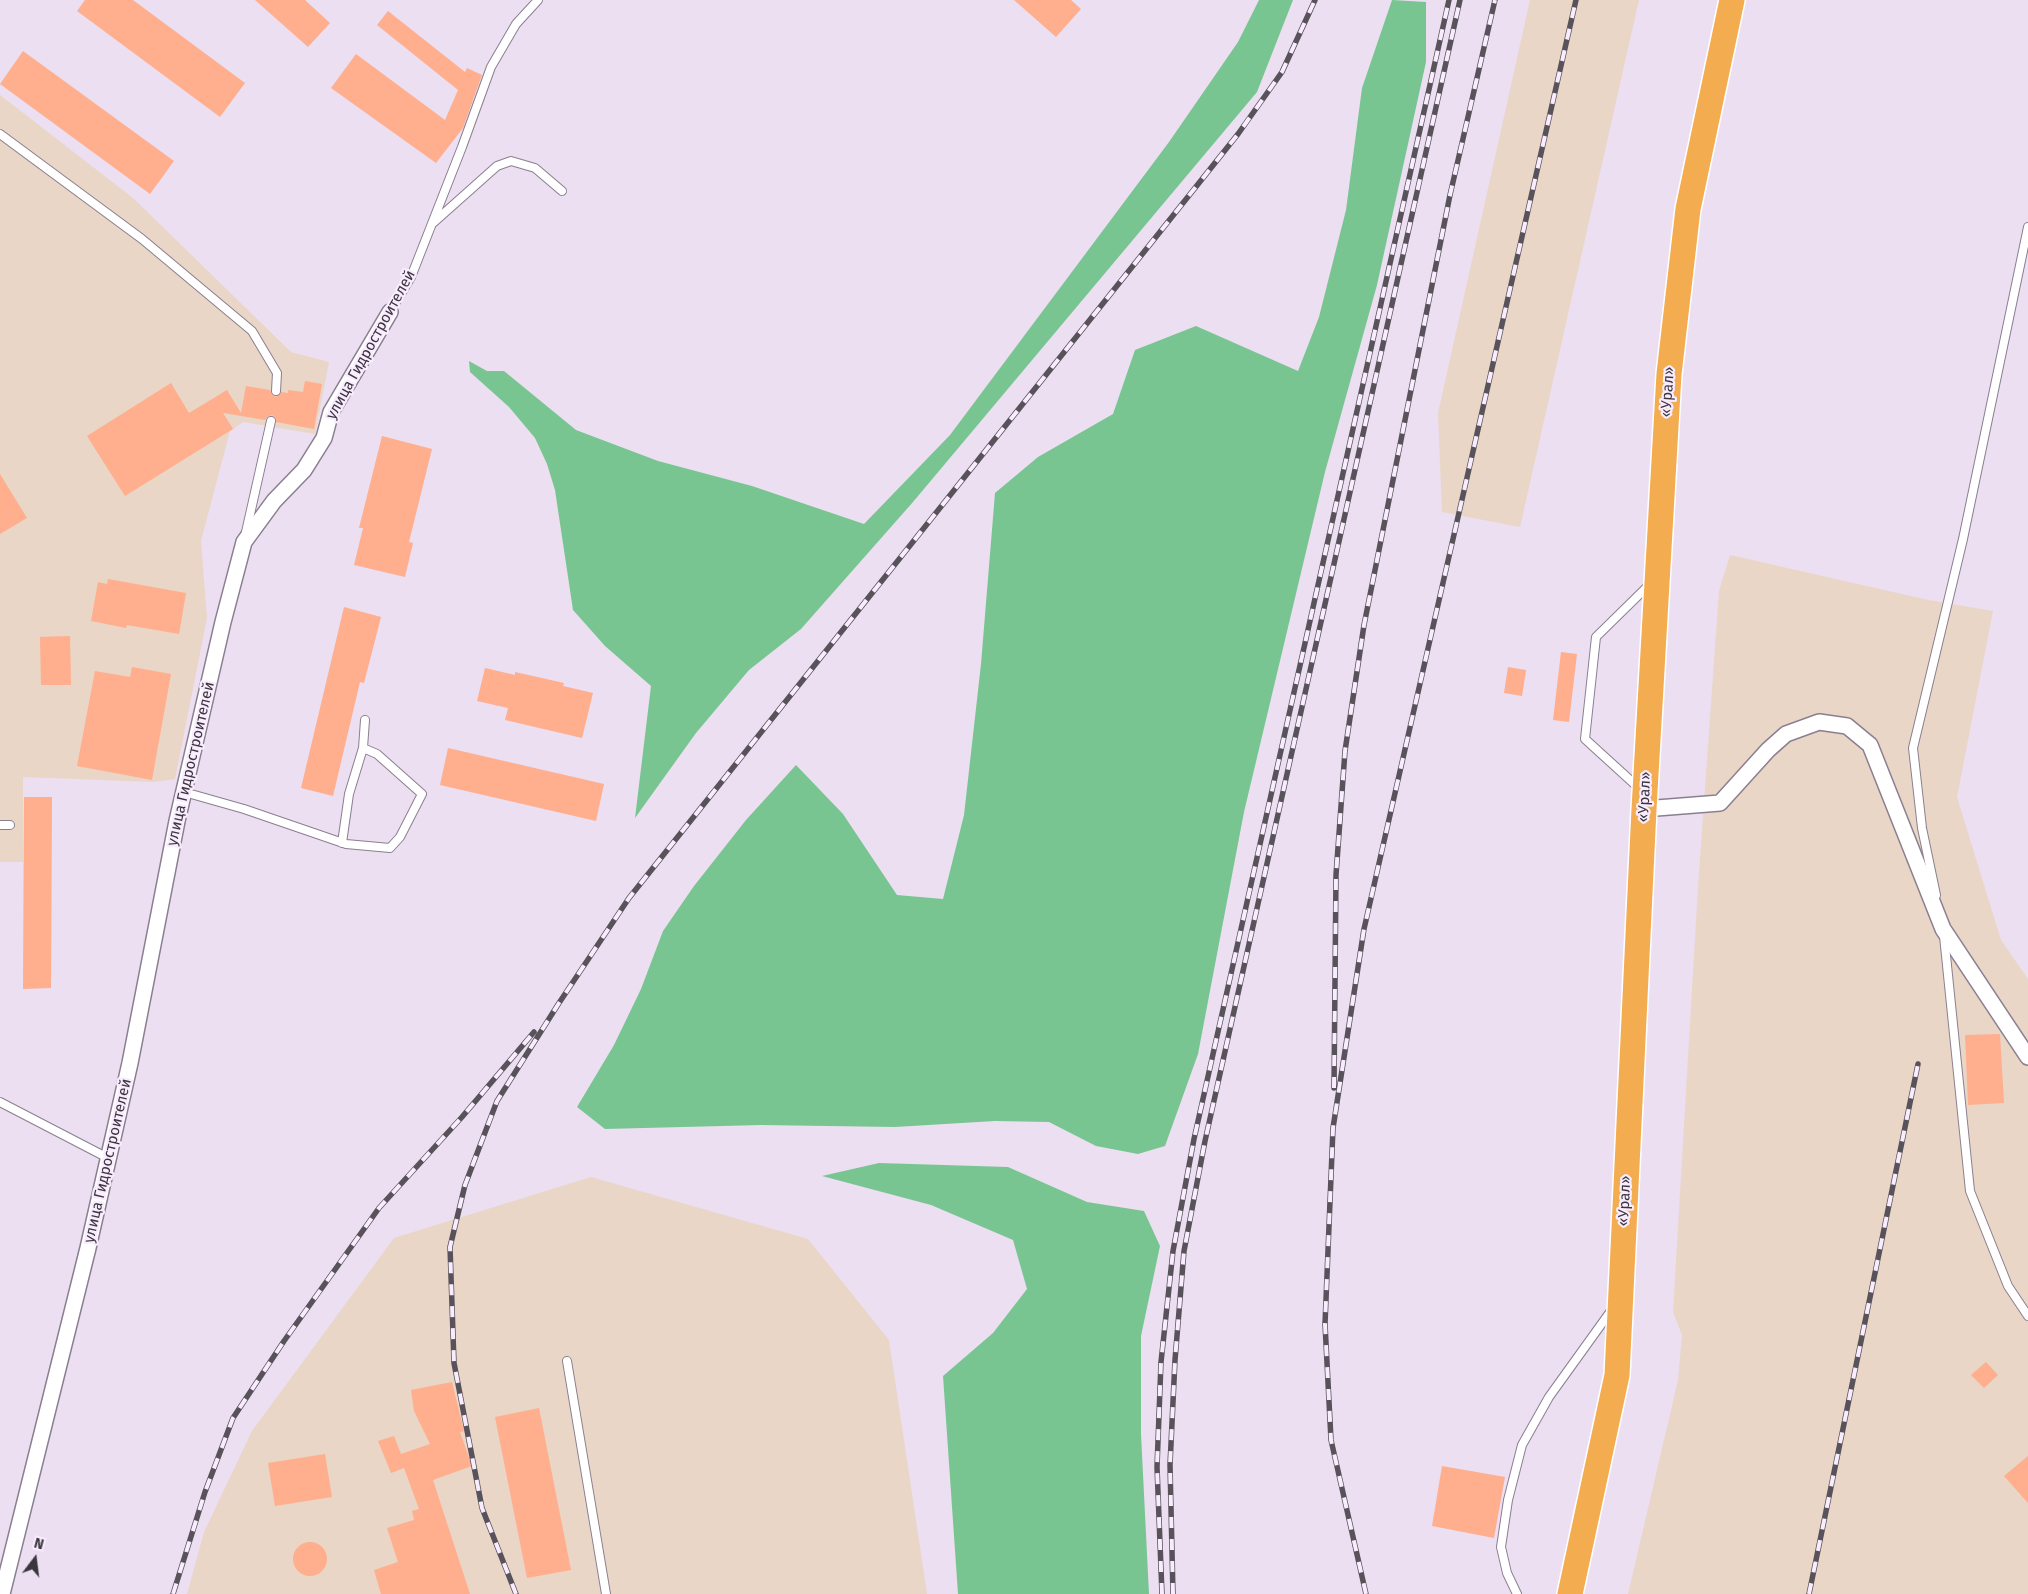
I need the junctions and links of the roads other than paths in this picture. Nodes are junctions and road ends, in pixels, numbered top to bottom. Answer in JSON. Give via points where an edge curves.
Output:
{"nodes":[{"id":1,"x":538,"y":0,"type":"edge"},
{"id":2,"x":1732,"y":0,"type":"edge"},
{"id":3,"x":0,"y":134,"type":"edge"},
{"id":4,"x":562,"y":191,"type":"dead end"},
{"id":5,"x":432,"y":224,"type":"junction"},
{"id":6,"x":2028,"y":227,"type":"edge"},
{"id":7,"x":390,"y":312,"type":"joint"},
{"id":8,"x":276,"y":391,"type":"dead end"},
{"id":9,"x":271,"y":421,"type":"dead end"},
{"id":10,"x":244,"y":542,"type":"junction"},
{"id":11,"x":1657,"y":578,"type":"junction"},
{"id":12,"x":365,"y":720,"type":"dead end"},
{"id":13,"x":363,"y":748,"type":"junction"},
{"id":14,"x":184,"y":792,"type":"junction"},
{"id":15,"x":1644,"y":802,"type":"junction"},
{"id":16,"x":0,"y":825,"type":"edge"},
{"id":17,"x":10,"y":825,"type":"dead end"},
{"id":18,"x":342,"y":843,"type":"junction"},
{"id":19,"x":1943,"y":930,"type":"junction"},
{"id":20,"x":2028,"y":1057,"type":"edge"},
{"id":21,"x":0,"y":1102,"type":"edge"},
{"id":22,"x":108,"y":1158,"type":"junction"},
{"id":23,"x":1621,"y":1298,"type":"junction"},
{"id":24,"x":2028,"y":1316,"type":"edge"},
{"id":25,"x":567,"y":1362,"type":"dead end"},
{"id":26,"x":2,"y":1594,"type":"edge"},
{"id":27,"x":606,"y":1594,"type":"edge"},
{"id":28,"x":1517,"y":1594,"type":"edge"},
{"id":29,"x":1570,"y":1594,"type":"edge"}],
"edges":[{"from":1,"to":5,"type":"lane","name":"улица Гидростроителей","via":[[516,24],[491,67]]},
{"from":2,"to":11,"type":"highway","name":"«Урал»","via":[[1688,209],[1669,374]]},
{"from":3,"to":8,"type":"lane","via":[[142,239],[252,331],[278,373]]},
{"from":4,"to":5,"type":"lane","via":[[535,168],[510,161],[497,166]]},
{"from":5,"to":7,"type":"lane","name":"улица Гидростроителей","via":[[411,277]]},
{"from":6,"to":19,"type":"lane","via":[[1963,539],[1913,748],[1922,828]]},
{"from":7,"to":10,"type":"street","name":"улица Гидростроителей","via":[[331,412],[324,438],[304,470],[274,501]]},
{"from":9,"to":10,"type":"lane"},
{"from":10,"to":14,"type":"street","name":"улица Гидростроителей"},
{"from":11,"to":15,"type":"highway","name":"«Урал»"},
{"from":11,"to":15,"type":"lane","via":[[1596,637],[1585,738]]},
{"from":12,"to":13,"type":"lane"},
{"from":13,"to":18,"type":"lane","via":[[349,794]]},
{"from":13,"to":18,"type":"lane","via":[[376,754],[422,794],[400,837],[390,848]]},
{"from":14,"to":18,"type":"lane"},
{"from":14,"to":22,"type":"street","name":"улица Гидростроителей"},
{"from":15,"to":19,"type":"street","via":[[1720,803],[1786,734],[1819,722],[1847,726],[1870,745]]},
{"from":15,"to":23,"type":"highway","name":"«Урал»"},
{"from":16,"to":17,"type":"lane"},
{"from":19,"to":20,"type":"street"},
{"from":19,"to":24,"type":"lane","via":[[1970,1190],[2008,1286]]},
{"from":21,"to":22,"type":"lane"},
{"from":22,"to":26,"type":"street","name":"улица Гидростроителей"},
{"from":23,"to":28,"type":"lane","via":[[1549,1397],[1522,1445],[1508,1500],[1501,1548],[1507,1573]]},
{"from":23,"to":29,"type":"highway","name":"«Урал»","via":[[1617,1375]]},
{"from":25,"to":27,"type":"lane"}]}
